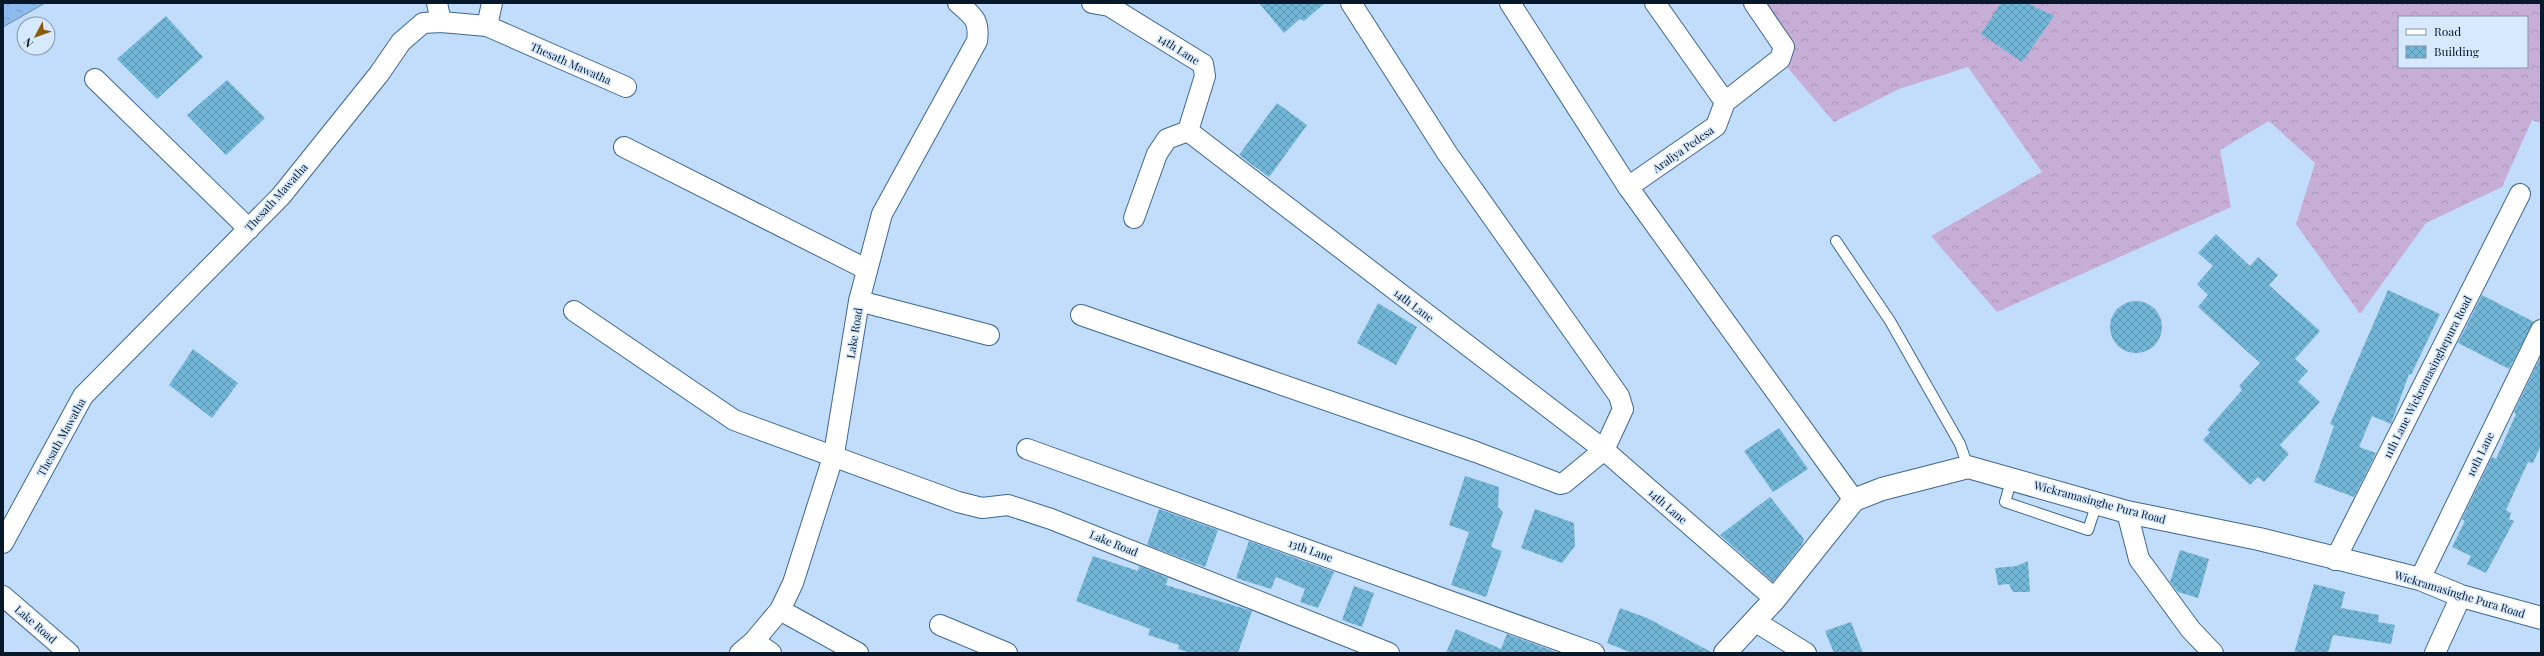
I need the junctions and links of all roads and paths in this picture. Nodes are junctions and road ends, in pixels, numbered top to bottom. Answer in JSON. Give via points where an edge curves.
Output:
{"nodes":[{"id":1,"x":492,"y":3,"type":"edge"},
{"id":2,"x":958,"y":3,"type":"edge"},
{"id":3,"x":1352,"y":3,"type":"edge"},
{"id":4,"x":1510,"y":3,"type":"edge"},
{"id":5,"x":1655,"y":3,"type":"edge"},
{"id":6,"x":1754,"y":3,"type":"edge"},
{"id":7,"x":1104,"y":4,"type":"edge"},
{"id":8,"x":439,"y":12,"type":"edge"},
{"id":9,"x":487,"y":26,"type":"junction"},
{"id":10,"x":95,"y":79,"type":"dead end"},
{"id":11,"x":626,"y":87,"type":"dead end"},
{"id":12,"x":1725,"y":102,"type":"junction"},
{"id":13,"x":1188,"y":131,"type":"junction"},
{"id":14,"x":624,"y":147,"type":"dead end"},
{"id":15,"x":1628,"y":187,"type":"junction"},
{"id":16,"x":2520,"y":194,"type":"dead end"},
{"id":17,"x":1134,"y":218,"type":"dead end"},
{"id":18,"x":249,"y":229,"type":"junction"},
{"id":19,"x":1836,"y":241,"type":"dead end"},
{"id":20,"x":866,"y":269,"type":"junction"},
{"id":21,"x":859,"y":301,"type":"junction"},
{"id":22,"x":574,"y":311,"type":"dead end"},
{"id":23,"x":1081,"y":315,"type":"dead end"},
{"id":24,"x":2541,"y":330,"type":"edge"},
{"id":25,"x":989,"y":334,"type":"dead end"},
{"id":26,"x":1027,"y":449,"type":"dead end"},
{"id":27,"x":1604,"y":450,"type":"junction"},
{"id":28,"x":834,"y":454,"type":"junction"},
{"id":29,"x":1968,"y":467,"type":"junction"},
{"id":30,"x":1854,"y":500,"type":"junction"},
{"id":31,"x":2127,"y":512,"type":"junction"},
{"id":32,"x":3,"y":543,"type":"edge"},
{"id":33,"x":2335,"y":560,"type":"junction"},
{"id":34,"x":2420,"y":579,"type":"junction"},
{"id":35,"x":3,"y":596,"type":"edge"},
{"id":36,"x":2462,"y":596,"type":"junction"},
{"id":37,"x":1775,"y":599,"type":"junction"},
{"id":38,"x":780,"y":610,"type":"junction"},
{"id":39,"x":2541,"y":618,"type":"edge"},
{"id":40,"x":1756,"y":622,"type":"junction"},
{"id":41,"x":940,"y":625,"type":"dead end"},
{"id":42,"x":747,"y":647,"type":"edge"},
{"id":43,"x":69,"y":653,"type":"edge"},
{"id":44,"x":771,"y":653,"type":"edge"},
{"id":45,"x":858,"y":653,"type":"edge"},
{"id":46,"x":1007,"y":653,"type":"edge"},
{"id":47,"x":1389,"y":653,"type":"edge"},
{"id":48,"x":1594,"y":653,"type":"edge"},
{"id":49,"x":1725,"y":653,"type":"edge"},
{"id":50,"x":1806,"y":653,"type":"edge"},
{"id":51,"x":2213,"y":653,"type":"edge"},
{"id":52,"x":2435,"y":653,"type":"edge"}],
"edges":[{"from":1,"to":9,"type":"street"},
{"from":2,"to":20,"type":"street","name":"Lake Road","via":[[972,15],[979,27],[977,41],[882,214]]},
{"from":3,"to":27,"type":"street","via":[[1447,153],[1619,396],[1623,409]]},
{"from":4,"to":15,"type":"street"},
{"from":5,"to":12,"type":"street"},
{"from":6,"to":12,"type":"street","via":[[1784,47],[1780,59]]},
{"from":7,"to":13,"type":"street","name":"14th Lane","via":[[1203,64],[1205,76]]},
{"from":8,"to":9,"type":"street","name":"Thesath Mawatha"},
{"from":8,"to":18,"type":"street","name":"Thesath Mawatha","via":[[401,42],[379,74],[280,196]]},
{"from":9,"to":11,"type":"street","name":"Thesath Mawatha"},
{"from":10,"to":18,"type":"street"},
{"from":12,"to":15,"type":"street","name":"Araliya Pedesa","via":[[1716,126]]},
{"from":13,"to":17,"type":"street","via":[[1167,139],[1156,154]]},
{"from":13,"to":27,"type":"street","name":"14th Lane"},
{"from":14,"to":20,"type":"street"},
{"from":15,"to":30,"type":"street"},
{"from":16,"to":33,"type":"street","name":"11th Lane Wickramasinghepura Road"},
{"from":18,"to":32,"type":"street","name":"Thesath Mawatha","via":[[83,396]]},
{"from":19,"to":29,"type":"lane","via":[[1890,321],[1960,444]]},
{"from":20,"to":21,"type":"street","name":"Lake Road"},
{"from":21,"to":25,"type":"street"},
{"from":21,"to":28,"type":"street","name":"Lake Road"},
{"from":22,"to":28,"type":"street","via":[[734,420]]},
{"from":23,"to":27,"type":"street","via":[[1476,452],[1560,484]]},
{"from":24,"to":34,"type":"street","name":"10th Lane"},
{"from":26,"to":48,"type":"street","name":"13th Lane"},
{"from":27,"to":37,"type":"street","name":"14th Lane"},
{"from":28,"to":38,"type":"street","name":"Lake Road","via":[[793,583]]},
{"from":28,"to":47,"type":"street","name":"Lake Road","via":[[958,502],[982,508],[1008,505],[1051,518]]},
{"from":29,"to":30,"type":"street","name":"Wickramasinghe Pura Road","via":[[1882,488]]},
{"from":29,"to":31,"type":"street","name":"Wickramasinghe Pura Road"},
{"from":30,"to":37,"type":"street","name":"Wickramasinghe Pura Road"},
{"from":31,"to":33,"type":"street","name":"Wickramasinghe Pura Road","via":[[2259,539]]},
{"from":31,"to":51,"type":"street","via":[[2140,559],[2191,630]]},
{"from":33,"to":34,"type":"street","name":"Wickramasinghe Pura Road"},
{"from":34,"to":36,"type":"street","name":"Wickramasinghe Pura Road"},
{"from":35,"to":43,"type":"street","name":"Lake Road"},
{"from":36,"to":39,"type":"street","name":"Wickramasinghe Pura Road"},
{"from":36,"to":52,"type":"street"},
{"from":37,"to":40,"type":"street","name":"Wickramasinghe Pura Road"},
{"from":38,"to":42,"type":"street","name":"Lake Road"},
{"from":38,"to":45,"type":"street"},
{"from":40,"to":49,"type":"street","name":"Wickramasinghe Pura Road"},
{"from":40,"to":50,"type":"street"},
{"from":41,"to":46,"type":"street"},
{"from":42,"to":44,"type":"street"}]}
